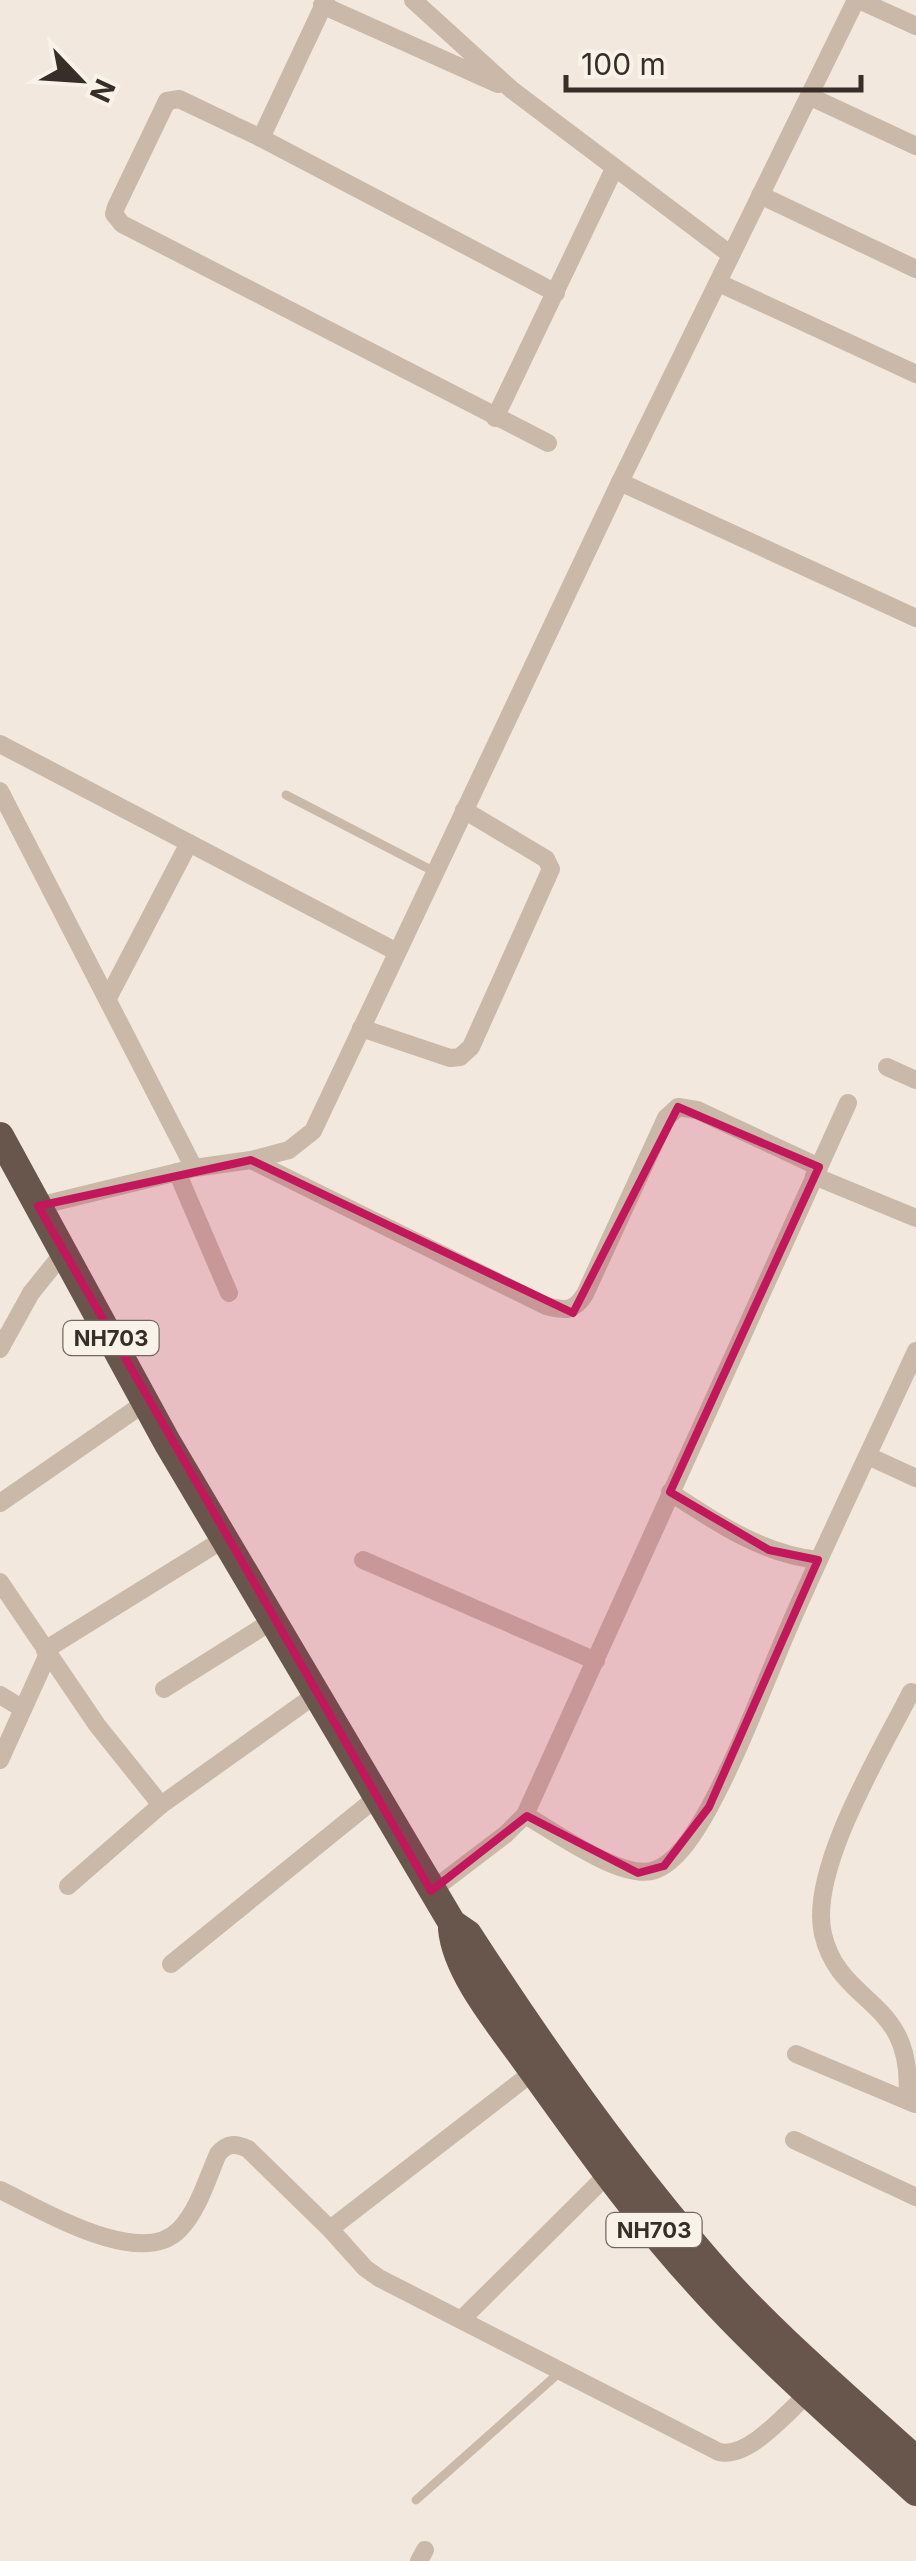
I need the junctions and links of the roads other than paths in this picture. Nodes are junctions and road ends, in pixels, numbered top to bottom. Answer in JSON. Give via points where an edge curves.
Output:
{"nodes":[{"id":1,"x":413,"y":0,"type":"edge"},
{"id":2,"x":857,"y":0,"type":"edge"},
{"id":3,"x":324,"y":3,"type":"edge"},
{"id":4,"x":916,"y":26,"type":"edge"},
{"id":5,"x":512,"y":90,"type":"junction"},
{"id":6,"x":809,"y":96,"type":"junction"},
{"id":7,"x":261,"y":138,"type":"junction"},
{"id":8,"x":916,"y":146,"type":"edge"},
{"id":9,"x":614,"y":169,"type":"junction"},
{"id":10,"x":760,"y":196,"type":"junction"},
{"id":11,"x":731,"y":255,"type":"junction"},
{"id":12,"x":916,"y":269,"type":"edge"},
{"id":13,"x":719,"y":284,"type":"junction"},
{"id":14,"x":556,"y":293,"type":"junction"},
{"id":15,"x":916,"y":374,"type":"edge"},
{"id":16,"x":496,"y":418,"type":"junction"},
{"id":17,"x":548,"y":442,"type":"dead end"},
{"id":18,"x":620,"y":482,"type":"junction"},
{"id":19,"x":916,"y":618,"type":"edge"},
{"id":20,"x":0,"y":744,"type":"edge"},
{"id":21,"x":0,"y":791,"type":"edge"},
{"id":22,"x":286,"y":795,"type":"dead end"},
{"id":23,"x":464,"y":810,"type":"junction"},
{"id":24,"x":189,"y":843,"type":"junction"},
{"id":25,"x":435,"y":872,"type":"junction"},
{"id":26,"x":397,"y":952,"type":"junction"},
{"id":27,"x":108,"y":998,"type":"junction"},
{"id":28,"x":360,"y":1028,"type":"junction"},
{"id":29,"x":887,"y":1067,"type":"dead end"},
{"id":30,"x":916,"y":1080,"type":"edge"},
{"id":31,"x":848,"y":1103,"type":"dead end"},
{"id":32,"x":0,"y":1136,"type":"edge"},
{"id":33,"x":251,"y":1160,"type":"junction"},
{"id":34,"x":186,"y":1170,"type":"junction"},
{"id":35,"x":816,"y":1171,"type":"junction"},
{"id":36,"x":38,"y":1206,"type":"junction"},
{"id":37,"x":916,"y":1218,"type":"edge"},
{"id":38,"x":64,"y":1252,"type":"junction"},
{"id":39,"x":229,"y":1293,"type":"dead end"},
{"id":40,"x":0,"y":1349,"type":"edge"},
{"id":41,"x":916,"y":1351,"type":"edge"},
{"id":42,"x":146,"y":1402,"type":"junction"},
{"id":43,"x":868,"y":1456,"type":"junction"},
{"id":44,"x":916,"y":1478,"type":"edge"},
{"id":45,"x":670,"y":1492,"type":"junction"},
{"id":46,"x":0,"y":1503,"type":"edge"},
{"id":47,"x":224,"y":1539,"type":"junction"},
{"id":48,"x":363,"y":1560,"type":"dead end"},
{"id":49,"x":818,"y":1560,"type":"junction"},
{"id":50,"x":0,"y":1582,"type":"edge"},
{"id":51,"x":272,"y":1621,"type":"junction"},
{"id":52,"x":46,"y":1652,"type":"junction"},
{"id":53,"x":596,"y":1661,"type":"junction"},
{"id":54,"x":164,"y":1689,"type":"dead end"},
{"id":55,"x":911,"y":1692,"type":"dead end"},
{"id":56,"x":315,"y":1695,"type":"junction"},
{"id":57,"x":0,"y":1696,"type":"edge"},
{"id":58,"x":23,"y":1709,"type":"junction"},
{"id":59,"x":0,"y":1760,"type":"edge"},
{"id":60,"x":376,"y":1798,"type":"junction"},
{"id":61,"x":161,"y":1805,"type":"junction"},
{"id":62,"x":525,"y":1815,"type":"junction"},
{"id":63,"x":68,"y":1886,"type":"dead end"},
{"id":64,"x":430,"y":1891,"type":"junction"},
{"id":65,"x":452,"y":1923,"type":"junction"},
{"id":66,"x":171,"y":1964,"type":"dead end"},
{"id":67,"x":796,"y":2054,"type":"dead end"},
{"id":68,"x":533,"y":2072,"type":"junction"},
{"id":69,"x":912,"y":2102,"type":"edge"},
{"id":70,"x":794,"y":2140,"type":"dead end"},
{"id":71,"x":608,"y":2174,"type":"junction"},
{"id":72,"x":0,"y":2190,"type":"edge"},
{"id":73,"x":916,"y":2196,"type":"edge"},
{"id":74,"x":330,"y":2229,"type":"junction"},
{"id":75,"x":462,"y":2319,"type":"junction"},
{"id":76,"x":562,"y":2370,"type":"junction"},
{"id":77,"x":809,"y":2393,"type":"junction"},
{"id":78,"x":912,"y":2465,"type":"edge"},
{"id":79,"x":416,"y":2500,"type":"dead end"}],
"edges":[{"from":1,"to":5,"type":"street"},
{"from":2,"to":4,"type":"street"},
{"from":2,"to":6,"type":"street"},
{"from":3,"to":5,"type":"street"},
{"from":3,"to":7,"type":"street"},
{"from":5,"to":9,"type":"street"},
{"from":6,"to":8,"type":"street"},
{"from":6,"to":10,"type":"street"},
{"from":7,"to":14,"type":"street"},
{"from":7,"to":16,"type":"street","via":[[179,99],[167,101],[118,200],[116,220]]},
{"from":9,"to":11,"type":"street"},
{"from":9,"to":14,"type":"street"},
{"from":10,"to":11,"type":"street"},
{"from":10,"to":12,"type":"street"},
{"from":11,"to":13,"type":"street"},
{"from":13,"to":15,"type":"street"},
{"from":13,"to":18,"type":"street"},
{"from":14,"to":16,"type":"street"},
{"from":16,"to":17,"type":"street"},
{"from":18,"to":19,"type":"street"},
{"from":18,"to":23,"type":"street"},
{"from":20,"to":24,"type":"street"},
{"from":21,"to":27,"type":"street"},
{"from":22,"to":25,"type":"lane"},
{"from":23,"to":25,"type":"street"},
{"from":23,"to":28,"type":"street","via":[[546,859],[550,869],[471,1047],[450,1058]]},
{"from":24,"to":26,"type":"street"},
{"from":24,"to":27,"type":"street"},
{"from":25,"to":26,"type":"street"},
{"from":26,"to":28,"type":"street"},
{"from":27,"to":34,"type":"street"},
{"from":28,"to":33,"type":"street","via":[[312,1132],[290,1150]]},
{"from":29,"to":30,"type":"street"},
{"from":31,"to":35,"type":"street"},
{"from":32,"to":36,"type":"highway","number":"NH703"},
{"from":33,"to":34,"type":"street"},
{"from":33,"to":35,"type":"street","via":[[564,1310],[585,1294],[666,1118],[678,1107],[697,1110]]},
{"from":34,"to":36,"type":"street"},
{"from":34,"to":39,"type":"street"},
{"from":35,"to":37,"type":"street"},
{"from":35,"to":45,"type":"street"},
{"from":36,"to":38,"type":"highway","number":"NH703"},
{"from":38,"to":40,"type":"street"},
{"from":38,"to":42,"type":"highway","number":"NH703"},
{"from":41,"to":43,"type":"street"},
{"from":42,"to":46,"type":"street"},
{"from":42,"to":47,"type":"highway","number":"NH703"},
{"from":43,"to":44,"type":"street"},
{"from":43,"to":49,"type":"street"},
{"from":45,"to":49,"type":"street","via":[[769,1550]]},
{"from":45,"to":53,"type":"street"},
{"from":47,"to":51,"type":"highway","number":"NH703"},
{"from":47,"to":52,"type":"street"},
{"from":48,"to":53,"type":"street"},
{"from":49,"to":62,"type":"street","via":[[709,1807],[664,1866],[638,1873],[616,1866]]},
{"from":50,"to":52,"type":"street"},
{"from":51,"to":54,"type":"street"},
{"from":51,"to":56,"type":"highway","number":"NH703"},
{"from":52,"to":58,"type":"street"},
{"from":52,"to":61,"type":"street"},
{"from":53,"to":62,"type":"street"},
{"from":55,"to":69,"type":"street","via":[[847,1820],[822,1900],[823,1934],[840,1967],[894,2016],[912,2044]]},
{"from":56,"to":60,"type":"highway","number":"NH703"},
{"from":56,"to":61,"type":"street"},
{"from":57,"to":58,"type":"street"},
{"from":58,"to":59,"type":"street"},
{"from":60,"to":64,"type":"highway","number":"NH703"},
{"from":60,"to":66,"type":"street"},
{"from":61,"to":63,"type":"street"},
{"from":62,"to":64,"type":"street"},
{"from":64,"to":65,"type":"highway","number":"NH703"},
{"from":65,"to":68,"type":"highway","number":"NH703","via":[[454,1943],[484,2003]]},
{"from":65,"to":78,"type":"highway","number":"NH703","via":[[468,1934],[616,2148],[709,2262]]},
{"from":67,"to":69,"type":"street"},
{"from":68,"to":71,"type":"highway","number":"NH703"},
{"from":68,"to":74,"type":"street"},
{"from":70,"to":73,"type":"street"},
{"from":71,"to":75,"type":"street"},
{"from":71,"to":77,"type":"highway","number":"NH703","via":[[692,2277]]},
{"from":72,"to":74,"type":"street","via":[[143,2246],[181,2229],[218,2154],[238,2144]]},
{"from":74,"to":75,"type":"street","via":[[378,2278]]},
{"from":75,"to":76,"type":"street"},
{"from":76,"to":77,"type":"street","via":[[728,2454],[744,2450]]},
{"from":76,"to":79,"type":"lane"},
{"from":77,"to":78,"type":"highway","number":"NH703"}]}
